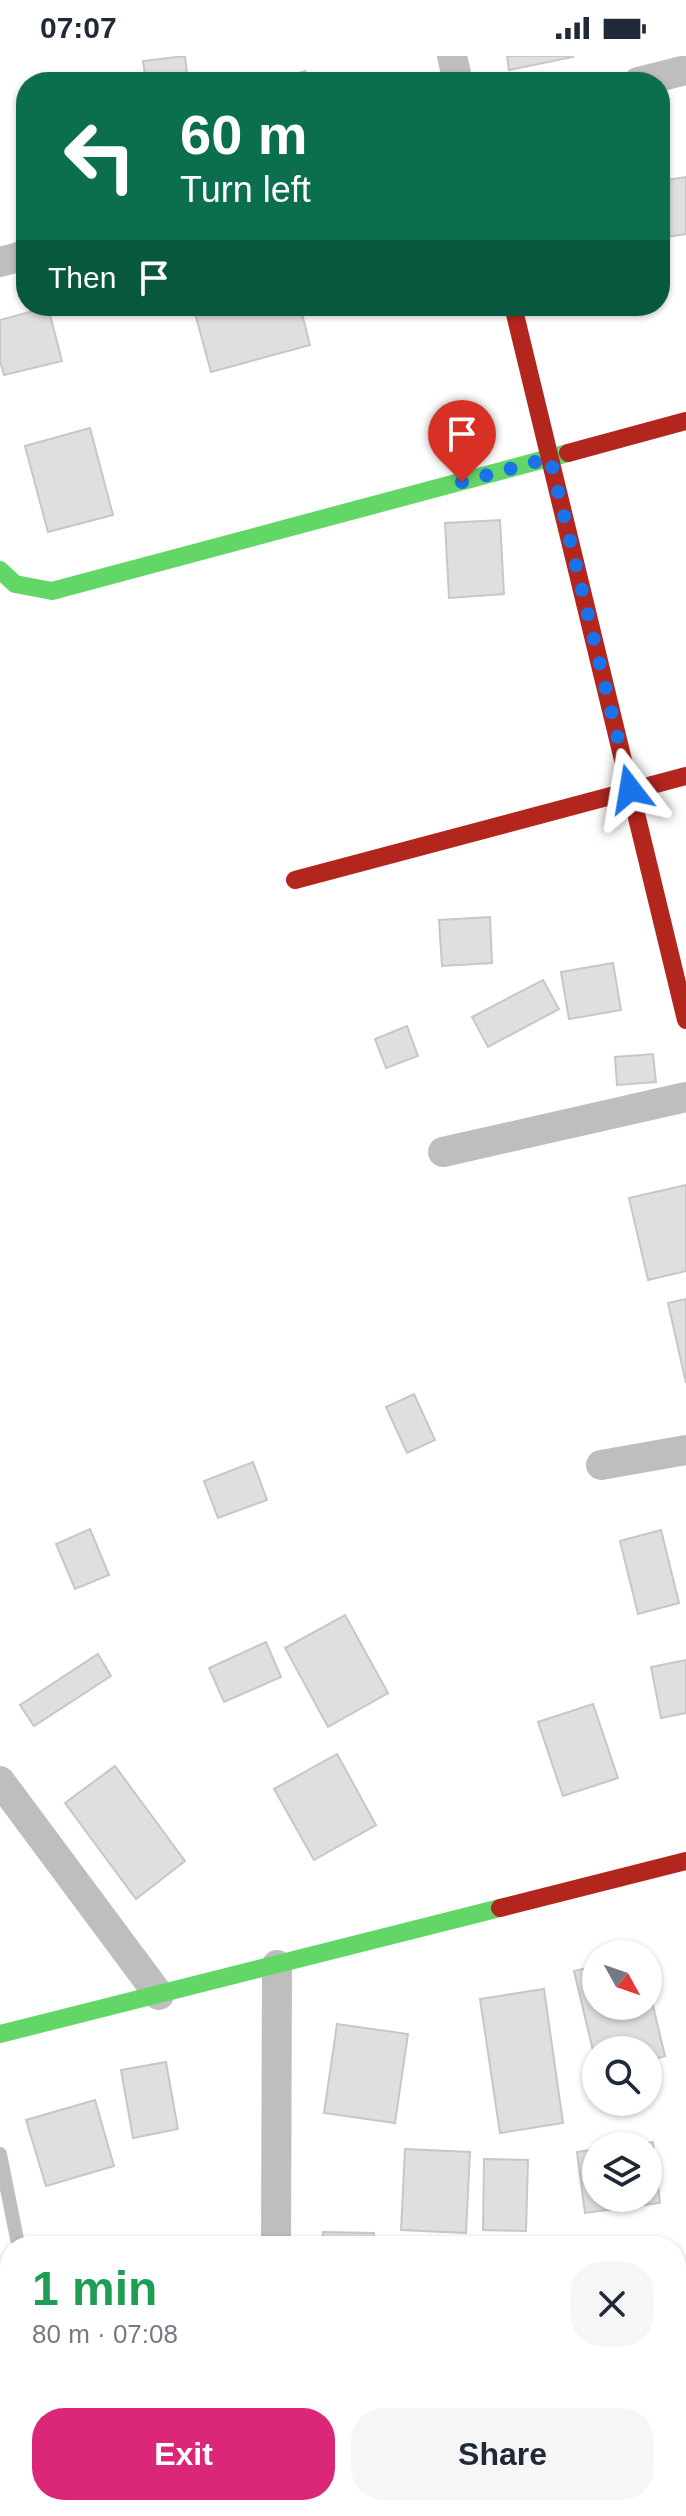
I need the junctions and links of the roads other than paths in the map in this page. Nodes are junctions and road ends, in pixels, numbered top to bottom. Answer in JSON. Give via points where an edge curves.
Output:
{"nodes":[{"id":1,"x":515,"y":316,"type":"edge"},
{"id":2,"x":686,"y":421,"type":"edge"},
{"id":3,"x":550,"y":458,"type":"junction"},
{"id":4,"x":0,"y":570,"type":"edge"},
{"id":5,"x":686,"y":776,"type":"edge"},
{"id":6,"x":630,"y":789,"type":"junction"},
{"id":7,"x":295,"y":880,"type":"dead end"},
{"id":8,"x":686,"y":1020,"type":"edge"},
{"id":9,"x":686,"y":1097,"type":"edge"},
{"id":10,"x":443,"y":1152,"type":"dead end"},
{"id":11,"x":686,"y":1450,"type":"edge"},
{"id":12,"x":601,"y":1465,"type":"dead end"},
{"id":13,"x":0,"y":1781,"type":"edge"},
{"id":14,"x":686,"y":1861,"type":"edge"},
{"id":15,"x":277,"y":1965,"type":"junction"},
{"id":16,"x":159,"y":1995,"type":"junction"},
{"id":17,"x":0,"y":2034,"type":"edge"},
{"id":18,"x":0,"y":2154,"type":"edge"},
{"id":19,"x":16,"y":2236,"type":"edge"},
{"id":20,"x":276,"y":2236,"type":"edge"}],
"edges":[{"from":1,"to":3,"type":"main road"},
{"from":2,"to":3,"type":"main road"},
{"from":3,"to":4,"type":"main road","via":[[52,591],[15,584]]},
{"from":3,"to":6,"type":"main road"},
{"from":5,"to":6,"type":"main road"},
{"from":6,"to":7,"type":"main road"},
{"from":6,"to":8,"type":"main road"},
{"from":9,"to":10,"type":"street"},
{"from":11,"to":12,"type":"street"},
{"from":13,"to":16,"type":"street"},
{"from":14,"to":15,"type":"main road"},
{"from":15,"to":16,"type":"main road"},
{"from":15,"to":20,"type":"street"},
{"from":16,"to":17,"type":"main road"},
{"from":18,"to":19,"type":"lane"}]}
